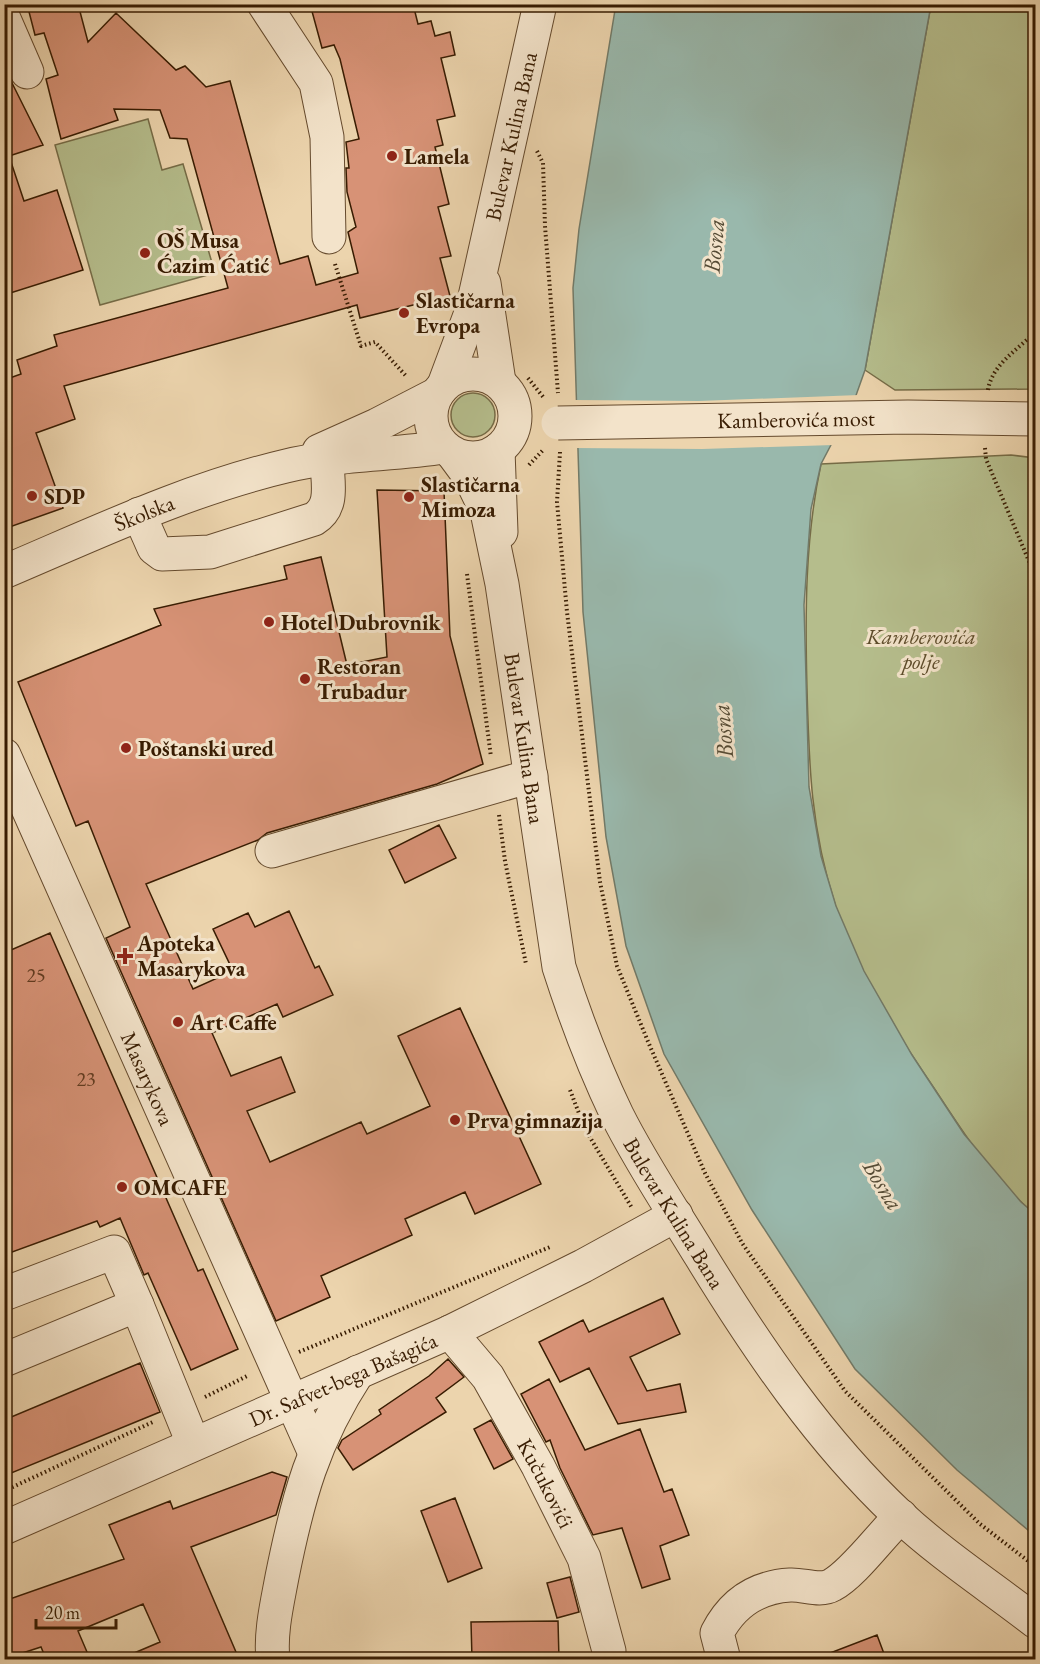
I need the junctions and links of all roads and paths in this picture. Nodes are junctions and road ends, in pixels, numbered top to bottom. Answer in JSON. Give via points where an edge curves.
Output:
{"nodes":[{"id":1,"x":264,"y":4,"type":"edge"},
{"id":2,"x":540,"y":4,"type":"edge"},
{"id":3,"x":4,"y":19,"type":"edge"},
{"id":4,"x":27,"y":72,"type":"dead end"},
{"id":5,"x":534,"y":145,"type":"dead end"},
{"id":6,"x":329,"y":237,"type":"joint"},
{"id":7,"x":482,"y":269,"type":"junction"},
{"id":8,"x":430,"y":386,"type":"junction"},
{"id":9,"x":513,"y":387,"type":"junction"},
{"id":10,"x":1035,"y":419,"type":"edge"},
{"id":11,"x":556,"y":423,"type":"junction"},
{"id":12,"x":504,"y":444,"type":"junction"},
{"id":13,"x":449,"y":450,"type":"junction"},
{"id":14,"x":327,"y":459,"type":"junction"},
{"id":15,"x":288,"y":466,"type":"junction"},
{"id":16,"x":526,"y":476,"type":"dead end"},
{"id":17,"x":139,"y":514,"type":"junction"},
{"id":18,"x":4,"y":572,"type":"edge"},
{"id":19,"x":502,"y":584,"type":"junction"},
{"id":20,"x":4,"y":755,"type":"edge"},
{"id":21,"x":531,"y":776,"type":"junction"},
{"id":22,"x":272,"y":851,"type":"dead end"},
{"id":23,"x":632,"y":1210,"type":"dead end"},
{"id":24,"x":623,"y":1214,"type":"dead end"},
{"id":25,"x":676,"y":1215,"type":"junction"},
{"id":26,"x":556,"y":1245,"type":"dead end"},
{"id":27,"x":4,"y":1294,"type":"edge"},
{"id":28,"x":136,"y":1305,"type":"junction"},
{"id":29,"x":450,"y":1332,"type":"junction"},
{"id":30,"x":4,"y":1360,"type":"edge"},
{"id":31,"x":272,"y":1363,"type":"junction"},
{"id":32,"x":358,"y":1372,"type":"junction"},
{"id":33,"x":289,"y":1402,"type":"junction"},
{"id":34,"x":179,"y":1409,"type":"junction"},
{"id":35,"x":193,"y":1443,"type":"junction"},
{"id":36,"x":314,"y":1452,"type":"junction"},
{"id":37,"x":4,"y":1491,"type":"edge"},
{"id":38,"x":901,"y":1516,"type":"junction"},
{"id":39,"x":4,"y":1528,"type":"edge"},
{"id":40,"x":1035,"y":1567,"type":"edge"},
{"id":41,"x":1035,"y":1622,"type":"edge"},
{"id":42,"x":609,"y":1651,"type":"dead end"},
{"id":43,"x":269,"y":1658,"type":"edge"},
{"id":44,"x":724,"y":1659,"type":"edge"}],
"edges":[{"from":1,"to":6,"type":"street","via":[[316,83],[327,137]]},
{"from":2,"to":7,"type":"street","name":"Bulevar Kulina Bana"},
{"from":3,"to":4,"type":"street"},
{"from":5,"to":11,"type":"path","via":[[543,163]]},
{"from":6,"to":8,"type":"path","via":[[361,346],[375,342]]},
{"from":7,"to":8,"type":"street","name":"Bulevar Kulina Bana","via":[[472,310]]},
{"from":7,"to":9,"type":"street","name":"Bulevar Kulina Bana","via":[[494,367]]},
{"from":8,"to":9,"type":"street","via":[[471,374]]},
{"from":8,"to":13,"type":"street","via":[[432,427]]},
{"from":8,"to":15,"type":"street","name":"Školska","via":[[377,425]]},
{"from":9,"to":11,"type":"street"},
{"from":9,"to":11,"type":"path","via":[[556,403]]},
{"from":9,"to":12,"type":"street","via":[[515,423]]},
{"from":10,"to":11,"type":"street","name":"Kamberovića most","bridge":true,"via":[[908,417]]},
{"from":11,"to":12,"type":"street","via":[[536,424]]},
{"from":11,"to":16,"type":"path","via":[[558,441],[527,466]]},
{"from":11,"to":40,"type":"path","via":[[561,546],[600,882],[617,966],[649,1044],[705,1173],[742,1243],[845,1391],[980,1524]]},
{"from":12,"to":13,"type":"street","via":[[476,458]]},
{"from":12,"to":19,"type":"street","name":"Bulevar Kulina Bana"},
{"from":13,"to":14,"type":"street","name":"Školska"},
{"from":13,"to":19,"type":"street","name":"Bulevar Kulina Bana","via":[[470,477],[487,512]]},
{"from":14,"to":15,"type":"street","name":"Školska"},
{"from":14,"to":17,"type":"street","via":[[329,501],[325,512],[210,552],[162,554],[154,548]]},
{"from":15,"to":17,"type":"street","name":"Školska"},
{"from":17,"to":18,"type":"street","name":"Školska"},
{"from":19,"to":21,"type":"street","name":"Bulevar Kulina Bana"},
{"from":20,"to":31,"type":"street","name":"Masarykova"},
{"from":21,"to":22,"type":"street"},
{"from":21,"to":25,"type":"street","name":"Bulevar Kulina Bana","via":[[559,967],[574,1015],[617,1115]]},
{"from":23,"to":24,"type":"path"},
{"from":25,"to":29,"type":"street","name":"Dr. Safvet-bega Bašagića"},
{"from":25,"to":38,"type":"street","name":"Bulevar Kulina Bana","via":[[773,1368],[849,1463]]},
{"from":26,"to":31,"type":"path"},
{"from":27,"to":28,"type":"street","via":[[114,1252]]},
{"from":28,"to":30,"type":"street"},
{"from":28,"to":34,"type":"street"},
{"from":29,"to":32,"type":"street","name":"Dr. Safvet-bega Bašagića"},
{"from":29,"to":42,"type":"street","name":"Kučukovići","via":[[488,1377],[584,1558]]},
{"from":31,"to":33,"type":"street","name":"Masarykova"},
{"from":31,"to":34,"type":"path"},
{"from":32,"to":33,"type":"street","name":"Dr. Safvet-bega Bašagića"},
{"from":32,"to":36,"type":"street"},
{"from":33,"to":35,"type":"street","name":"Dr. Safvet-bega Bašagića"},
{"from":33,"to":36,"type":"street","name":"Masarykova"},
{"from":34,"to":35,"type":"street"},
{"from":34,"to":37,"type":"path"},
{"from":35,"to":39,"type":"street","name":"Dr. Safvet-bega Bašagića"},
{"from":36,"to":43,"type":"street","via":[[294,1519]]},
{"from":38,"to":41,"type":"street","name":"Bulevar Kulina Bana"},
{"from":38,"to":44,"type":"street","via":[[848,1573],[830,1586],[790,1585],[752,1595],[733,1608],[717,1633]]}]}
